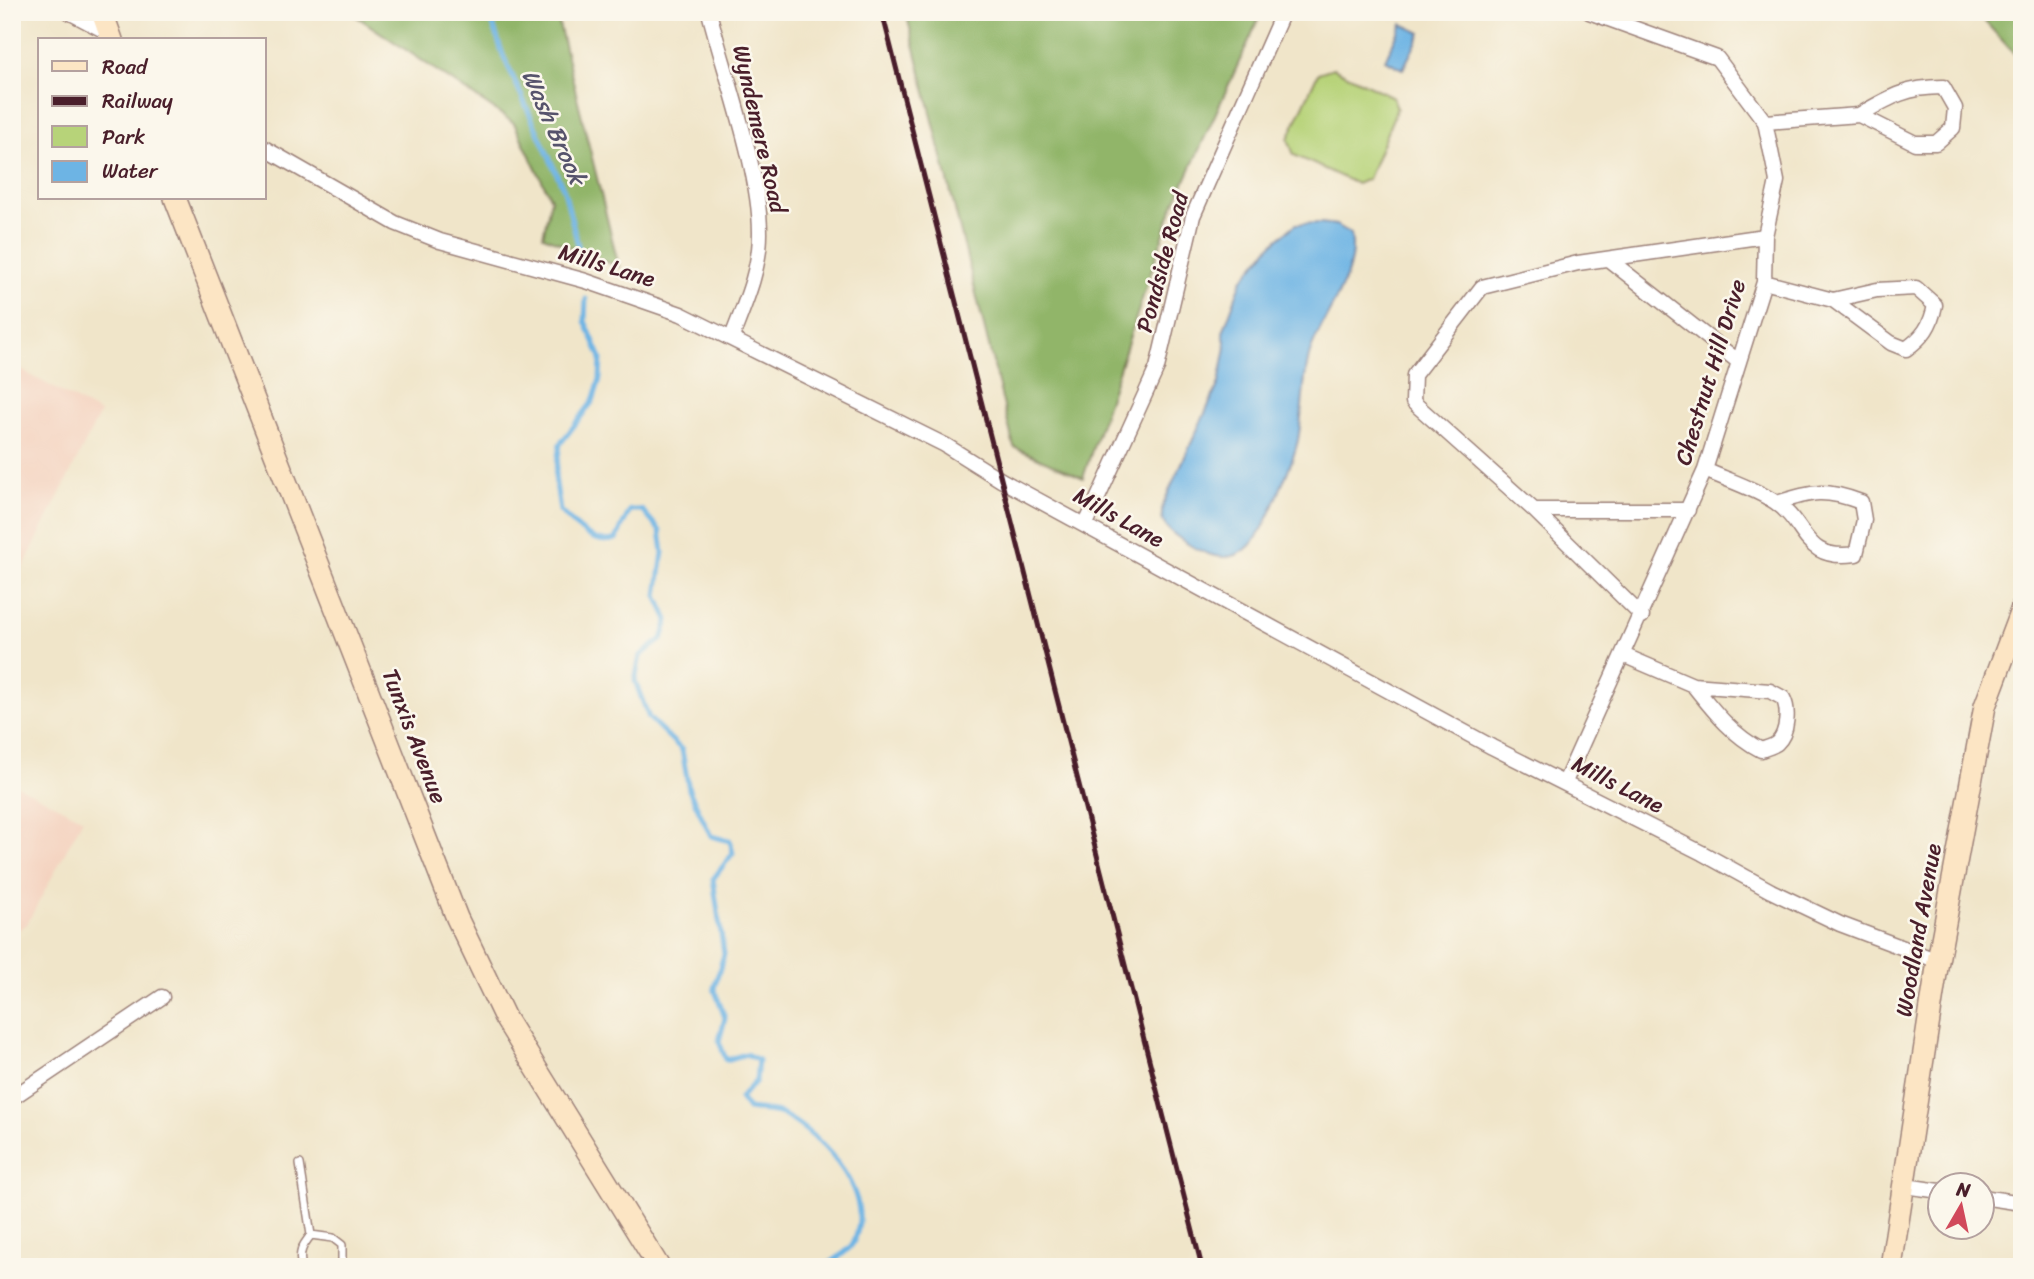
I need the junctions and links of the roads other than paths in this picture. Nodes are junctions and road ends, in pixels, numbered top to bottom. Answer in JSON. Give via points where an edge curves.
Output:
{"nodes":[{"id":1,"x":69,"y":12,"type":"edge"},
{"id":2,"x":102,"y":12,"type":"edge"},
{"id":3,"x":709,"y":12,"type":"edge"},
{"id":4,"x":1283,"y":12,"type":"edge"},
{"id":5,"x":1589,"y":12,"type":"edge"},
{"id":6,"x":111,"y":37,"type":"edge"},
{"id":7,"x":1859,"y":115,"type":"junction"},
{"id":8,"x":1765,"y":122,"type":"junction"},
{"id":9,"x":266,"y":149,"type":"edge"},
{"id":10,"x":176,"y":200,"type":"edge"},
{"id":11,"x":1765,"y":236,"type":"junction"},
{"id":12,"x":1608,"y":258,"type":"junction"},
{"id":13,"x":1764,"y":282,"type":"junction"},
{"id":14,"x":1833,"y":300,"type":"junction"},
{"id":15,"x":732,"y":337,"type":"junction"},
{"id":16,"x":1739,"y":362,"type":"junction"},
{"id":17,"x":1705,"y":470,"type":"junction"},
{"id":18,"x":1777,"y":503,"type":"junction"},
{"id":19,"x":1534,"y":510,"type":"junction"},
{"id":20,"x":1688,"y":510,"type":"junction"},
{"id":21,"x":1086,"y":524,"type":"junction"},
{"id":22,"x":2022,"y":608,"type":"edge"},
{"id":23,"x":1642,"y":615,"type":"junction"},
{"id":24,"x":1623,"y":654,"type":"junction"},
{"id":25,"x":1693,"y":685,"type":"junction"},
{"id":26,"x":1565,"y":782,"type":"junction"},
{"id":27,"x":1938,"y":961,"type":"junction"},
{"id":28,"x":162,"y":997,"type":"dead end"},
{"id":29,"x":12,"y":1098,"type":"edge"},
{"id":30,"x":300,"y":1164,"type":"dead end"},
{"id":31,"x":1905,"y":1186,"type":"junction"},
{"id":32,"x":1926,"y":1189,"type":"edge"},
{"id":33,"x":1996,"y":1199,"type":"edge"},
{"id":34,"x":2022,"y":1203,"type":"edge"},
{"id":35,"x":311,"y":1235,"type":"junction"},
{"id":36,"x":302,"y":1267,"type":"edge"},
{"id":37,"x":342,"y":1267,"type":"edge"},
{"id":38,"x":659,"y":1267,"type":"edge"},
{"id":39,"x":1891,"y":1267,"type":"edge"}],
"edges":[{"from":1,"to":6,"type":"street"},
{"from":2,"to":6,"type":"main road"},
{"from":3,"to":15,"type":"street","name":"Wyndemere Road","via":[[751,173],[760,233],[755,278]]},
{"from":4,"to":21,"type":"street","name":"Pondside Road","via":[[1193,216],[1157,368]]},
{"from":5,"to":8,"type":"street","name":"Chestnut Hill Drive","via":[[1717,58]]},
{"from":7,"to":7,"type":"street","via":[[1915,143],[1936,143],[1953,128],[1955,108],[1943,87],[1920,87],[1899,92]]},
{"from":7,"to":8,"type":"street"},
{"from":8,"to":11,"type":"street","name":"Chestnut Hill Drive","via":[[1777,181]]},
{"from":9,"to":15,"type":"street","name":"Mills Lane","via":[[395,223],[440,241],[630,295]]},
{"from":10,"to":38,"type":"main road","name":"Tunxis Avenue","via":[[457,918],[505,1018]]},
{"from":11,"to":12,"type":"street"},
{"from":11,"to":13,"type":"street","name":"Chestnut Hill Drive"},
{"from":12,"to":16,"type":"street"},
{"from":12,"to":19,"type":"street","via":[[1482,287],[1414,375],[1413,402]]},
{"from":13,"to":14,"type":"street"},
{"from":13,"to":16,"type":"street","name":"Chestnut Hill Drive"},
{"from":14,"to":14,"type":"street","via":[[1891,344],[1906,349],[1920,340],[1931,324],[1935,305],[1916,288],[1877,290]]},
{"from":15,"to":21,"type":"street","name":"Mills Lane","via":[[945,445]]},
{"from":16,"to":17,"type":"street","name":"Chestnut Hill Drive"},
{"from":17,"to":18,"type":"street"},
{"from":17,"to":20,"type":"street","name":"Chestnut Hill Drive"},
{"from":18,"to":18,"type":"street","via":[[1809,542],[1835,557],[1856,554],[1864,520],[1861,502],[1834,492],[1811,491]]},
{"from":19,"to":20,"type":"street"},
{"from":19,"to":23,"type":"street"},
{"from":20,"to":23,"type":"street","name":"Chestnut Hill Drive"},
{"from":21,"to":26,"type":"street","name":"Mills Lane","via":[[1492,747]]},
{"from":22,"to":27,"type":"main road","name":"Woodland Avenue","via":[[1985,706]]},
{"from":23,"to":24,"type":"street","name":"Chestnut Hill Drive"},
{"from":24,"to":25,"type":"street"},
{"from":24,"to":26,"type":"street","name":"Chestnut Hill Drive"},
{"from":25,"to":25,"type":"street","via":[[1770,691],[1783,698],[1786,718],[1777,743],[1761,750],[1745,741]]},
{"from":26,"to":27,"type":"street","name":"Mills Lane","via":[[1840,924]]},
{"from":27,"to":31,"type":"main road","name":"Woodland Avenue"},
{"from":28,"to":29,"type":"street"},
{"from":30,"to":35,"type":"lane"},
{"from":31,"to":32,"type":"street"},
{"from":31,"to":39,"type":"main road","name":"Woodland Avenue"},
{"from":33,"to":34,"type":"street"},
{"from":35,"to":36,"type":"lane","via":[[299,1257]]},
{"from":35,"to":37,"type":"lane","via":[[333,1238],[342,1245]]}]}
